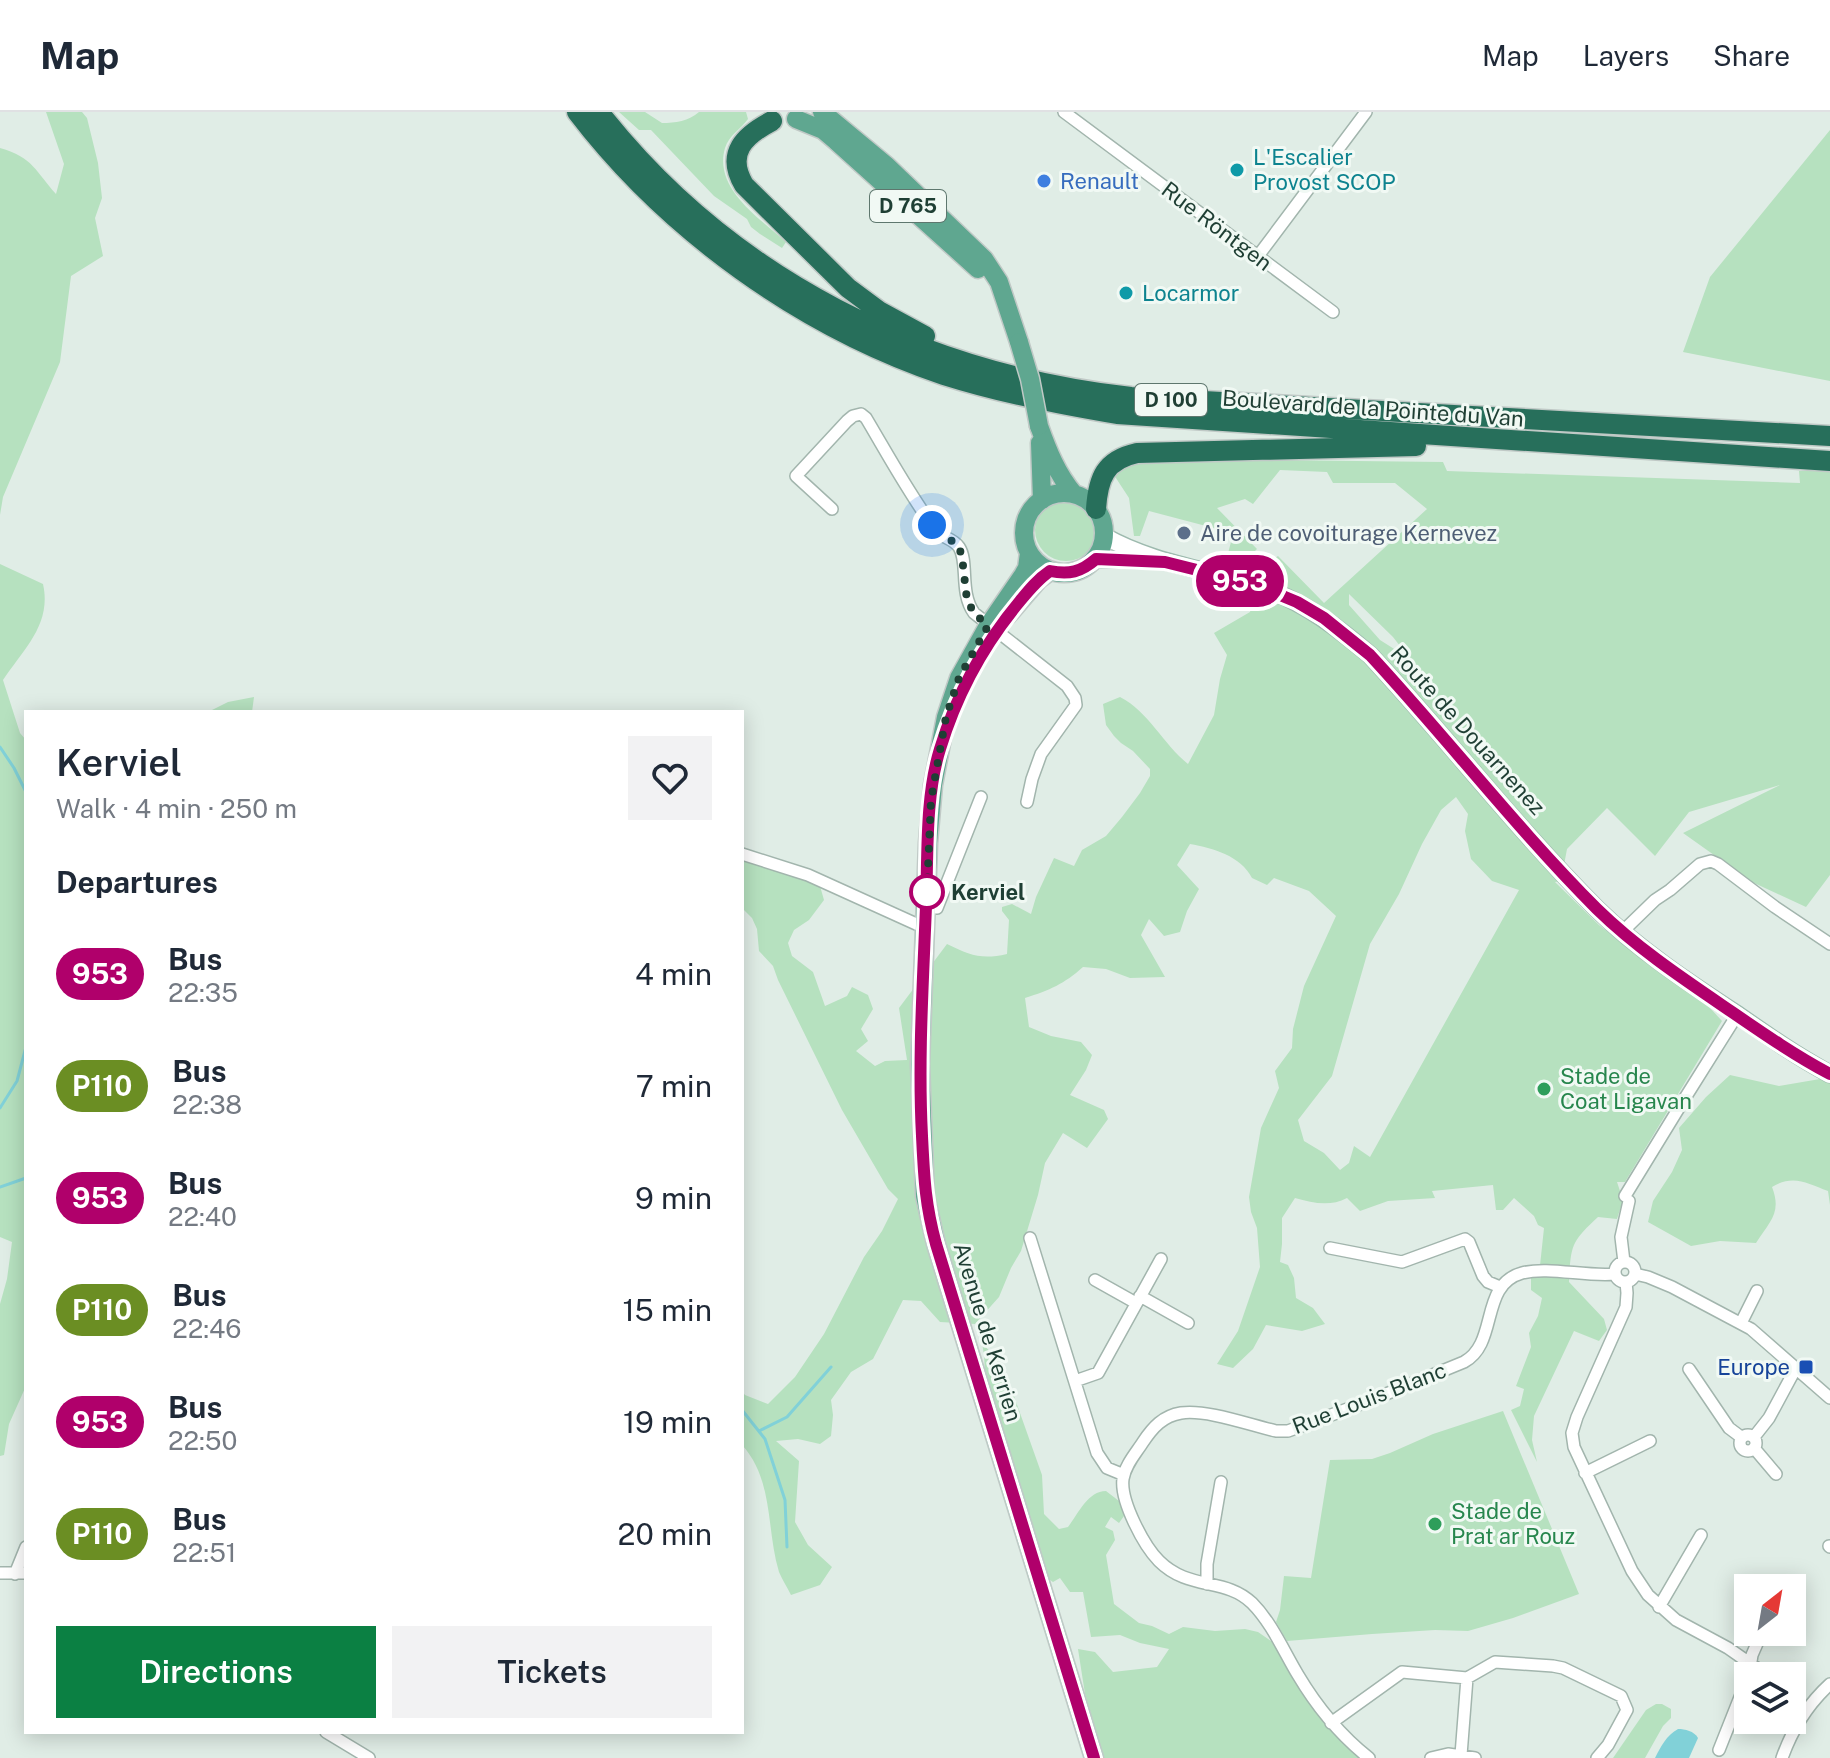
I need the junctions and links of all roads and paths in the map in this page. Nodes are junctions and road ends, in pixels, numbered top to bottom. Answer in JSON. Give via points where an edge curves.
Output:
{"nodes":[{"id":1,"x":577,"y":112,"type":"edge"},
{"id":2,"x":599,"y":112,"type":"edge"},
{"id":3,"x":822,"y":112,"type":"edge"},
{"id":4,"x":1064,"y":112,"type":"edge"},
{"id":5,"x":1366,"y":112,"type":"edge"},
{"id":6,"x":800,"y":115,"type":"edge"},
{"id":7,"x":766,"y":116,"type":"edge"},
{"id":8,"x":1258,"y":256,"type":"junction"},
{"id":9,"x":1007,"y":308,"type":"junction"},
{"id":10,"x":1333,"y":312,"type":"dead end"},
{"id":11,"x":1091,"y":393,"type":"junction"},
{"id":12,"x":1039,"y":426,"type":"junction"},
{"id":13,"x":1830,"y":436,"type":"edge"},
{"id":14,"x":1509,"y":440,"type":"junction"},
{"id":15,"x":1830,"y":461,"type":"edge"},
{"id":16,"x":1074,"y":494,"type":"junction"},
{"id":17,"x":1042,"y":500,"type":"junction"},
{"id":18,"x":832,"y":509,"type":"dead end"},
{"id":19,"x":1096,"y":509,"type":"junction"},
{"id":20,"x":1104,"y":536,"type":"junction"},
{"id":21,"x":1029,"y":553,"type":"junction"},
{"id":22,"x":1096,"y":559,"type":"junction"},
{"id":23,"x":1165,"y":562,"type":"junction"},
{"id":24,"x":1050,"y":571,"type":"junction"},
{"id":25,"x":992,"y":629,"type":"junction"},
{"id":26,"x":981,"y":797,"type":"dead end"},
{"id":27,"x":1027,"y":802,"type":"dead end"},
{"id":28,"x":744,"y":855,"type":"edge"},
{"id":29,"x":926,"y":907,"type":"junction"},
{"id":30,"x":925,"y":928,"type":"junction"},
{"id":31,"x":1622,"y":932,"type":"junction"},
{"id":32,"x":1830,"y":944,"type":"edge"},
{"id":33,"x":1737,"y":1015,"type":"junction"},
{"id":34,"x":1830,"y":1074,"type":"edge"},
{"id":35,"x":1030,"y":1238,"type":"dead end"},
{"id":36,"x":1330,"y":1248,"type":"dead end"},
{"id":37,"x":1161,"y":1259,"type":"dead end"},
{"id":38,"x":1624,"y":1262,"type":"junction"},
{"id":39,"x":1615,"y":1274,"type":"junction"},
{"id":40,"x":1630,"y":1278,"type":"junction"},
{"id":41,"x":1095,"y":1280,"type":"dead end"},
{"id":42,"x":1500,"y":1287,"type":"junction"},
{"id":43,"x":1757,"y":1291,"type":"dead end"},
{"id":44,"x":1138,"y":1299,"type":"junction"},
{"id":45,"x":1188,"y":1323,"type":"dead end"},
{"id":46,"x":1741,"y":1323,"type":"junction"},
{"id":47,"x":1796,"y":1368,"type":"junction"},
{"id":48,"x":1689,"y":1369,"type":"dead end"},
{"id":49,"x":1075,"y":1381,"type":"junction"},
{"id":50,"x":1830,"y":1398,"type":"edge"},
{"id":51,"x":1650,"y":1441,"type":"dead end"},
{"id":52,"x":1750,"y":1441,"type":"junction"},
{"id":53,"x":1585,"y":1473,"type":"junction"},
{"id":54,"x":1776,"y":1474,"type":"dead end"},
{"id":55,"x":1124,"y":1475,"type":"junction"},
{"id":56,"x":1221,"y":1482,"type":"dead end"},
{"id":57,"x":1701,"y":1535,"type":"dead end"},
{"id":58,"x":0,"y":1573,"type":"edge"},
{"id":59,"x":20,"y":1574,"type":"edge"},
{"id":60,"x":1207,"y":1584,"type":"junction"},
{"id":61,"x":1659,"y":1607,"type":"junction"},
{"id":62,"x":1756,"y":1646,"type":"edge"},
{"id":63,"x":1750,"y":1662,"type":"joint"},
{"id":64,"x":1467,"y":1678,"type":"junction"},
{"id":65,"x":1830,"y":1684,"type":"edge"},
{"id":66,"x":1807,"y":1710,"type":"joint"},
{"id":67,"x":1734,"y":1712,"type":"edge"},
{"id":68,"x":1331,"y":1723,"type":"junction"},
{"id":69,"x":332,"y":1734,"type":"edge"},
{"id":70,"x":1719,"y":1750,"type":"dead end"},
{"id":71,"x":1461,"y":1755,"type":"junction"},
{"id":72,"x":369,"y":1758,"type":"edge"},
{"id":73,"x":1094,"y":1758,"type":"edge"},
{"id":74,"x":1369,"y":1758,"type":"edge"},
{"id":75,"x":1431,"y":1758,"type":"edge"},
{"id":76,"x":1475,"y":1758,"type":"edge"},
{"id":77,"x":1597,"y":1758,"type":"edge"},
{"id":78,"x":1782,"y":1758,"type":"edge"}],
"edges":[{"from":1,"to":14,"type":"highway","name":"Boulevard de la Pointe du Van","number":"D 100","via":[[667,210],[751,277],[829,325],[945,375],[1044,402],[1117,414]]},
{"from":2,"to":11,"type":"highway","name":"Boulevard de la Pointe du Van","number":"D 100","via":[[692,211],[801,290],[940,355]]},
{"from":3,"to":9,"type":"main road","number":"D 765","via":[[977,252],[999,282]]},
{"from":4,"to":8,"type":"street","name":"Rue Röntgen"},
{"from":5,"to":8,"type":"street"},
{"from":6,"to":7,"type":"main road","via":[[784,123]]},
{"from":6,"to":9,"type":"main road","number":"D 765","via":[[971,262]]},
{"from":7,"to":11,"type":"highway","via":[[743,143],[737,163],[740,178],[848,288],[902,325],[957,351]]},
{"from":8,"to":10,"type":"street","name":"Rue Röntgen"},
{"from":9,"to":12,"type":"main road","number":"D 765","bridge":true},
{"from":11,"to":13,"type":"highway","name":"Boulevard de la Pointe du Van","number":"D 100"},
{"from":12,"to":16,"type":"main road","number":"D 765","via":[[1051,459]]},
{"from":12,"to":17,"type":"main road","number":"D 765"},
{"from":14,"to":15,"type":"highway","name":"Boulevard de la Pointe du Van","number":"D 100"},
{"from":14,"to":19,"type":"highway","via":[[1137,453],[1103,473]]},
{"from":16,"to":17,"type":"main road"},
{"from":16,"to":19,"type":"main road"},
{"from":17,"to":21,"type":"main road","via":[[1024,529]]},
{"from":18,"to":25,"type":"street","via":[[796,476],[853,416],[861,414],[935,530],[959,547],[967,600]]},
{"from":19,"to":20,"type":"main road"},
{"from":20,"to":22,"type":"main road"},
{"from":20,"to":23,"type":"main road","name":"Route de Douarnenez"},
{"from":21,"to":24,"type":"main road"},
{"from":21,"to":25,"type":"main road","name":"Avenue de Kerrien","via":[[1027,568]]},
{"from":22,"to":23,"type":"main road","name":"Route de Douarnenez"},
{"from":22,"to":24,"type":"main road","via":[[1075,572]]},
{"from":23,"to":31,"type":"main road","name":"Route de Douarnenez","via":[[1268,590],[1340,629],[1370,655]]},
{"from":24,"to":25,"type":"main road","name":"Avenue de Kerrien"},
{"from":25,"to":27,"type":"street","via":[[1067,686],[1075,698],[1076,705],[1041,754]]},
{"from":25,"to":29,"type":"main road","name":"Avenue de Kerrien","via":[[939,750]]},
{"from":26,"to":29,"type":"street","via":[[937,908]]},
{"from":28,"to":30,"type":"street","via":[[808,875]]},
{"from":29,"to":30,"type":"main road","name":"Avenue de Kerrien"},
{"from":30,"to":73,"type":"main road","name":"Avenue de Kerrien","via":[[920,1064],[926,1205]]},
{"from":31,"to":32,"type":"street","via":[[1700,864],[1711,861]]},
{"from":31,"to":33,"type":"main road","name":"Route de Douarnenez"},
{"from":33,"to":34,"type":"main road","name":"Route de Douarnenez"},
{"from":33,"to":38,"type":"street","via":[[1627,1199],[1621,1237]]},
{"from":35,"to":49,"type":"street"},
{"from":36,"to":42,"type":"street","via":[[1402,1262],[1465,1239],[1483,1276]]},
{"from":37,"to":44,"type":"street"},
{"from":38,"to":39,"type":"street"},
{"from":38,"to":40,"type":"street","via":[[1633,1265]]},
{"from":39,"to":40,"type":"street","via":[[1620,1281]]},
{"from":39,"to":42,"type":"street","via":[[1523,1273]]},
{"from":40,"to":46,"type":"street","via":[[1662,1282]]},
{"from":40,"to":53,"type":"street","via":[[1626,1307],[1572,1433]]},
{"from":41,"to":44,"type":"street"},
{"from":42,"to":55,"type":"street","name":"Rue Louis Blanc","via":[[1473,1357],[1286,1436],[1197,1413],[1175,1415],[1154,1426]]},
{"from":43,"to":46,"type":"street"},
{"from":44,"to":45,"type":"street"},
{"from":44,"to":49,"type":"street","via":[[1098,1373]]},
{"from":46,"to":47,"type":"street"},
{"from":47,"to":50,"type":"street"},
{"from":47,"to":52,"type":"street"},
{"from":48,"to":52,"type":"street","via":[[1729,1428]]},
{"from":49,"to":55,"type":"street","via":[[1100,1460]]},
{"from":51,"to":53,"type":"street"},
{"from":52,"to":54,"type":"street"},
{"from":53,"to":61,"type":"street","via":[[1637,1581]]},
{"from":55,"to":60,"type":"street","via":[[1129,1509],[1156,1558],[1182,1578]]},
{"from":56,"to":60,"type":"street"},
{"from":57,"to":61,"type":"street"},
{"from":58,"to":59,"type":"street"},
{"from":60,"to":68,"type":"street","via":[[1253,1604]]},
{"from":61,"to":63,"type":"street"},
{"from":62,"to":63,"type":"street"},
{"from":64,"to":68,"type":"street","via":[[1402,1672]]},
{"from":64,"to":71,"type":"street"},
{"from":64,"to":77,"type":"street","via":[[1495,1662],[1553,1666],[1621,1696],[1627,1710]]},
{"from":65,"to":66,"type":"street"},
{"from":66,"to":78,"type":"street"},
{"from":67,"to":70,"type":"street"},
{"from":68,"to":74,"type":"street"},
{"from":69,"to":72,"type":"street"},
{"from":71,"to":75,"type":"street"},
{"from":71,"to":76,"type":"street"}]}
